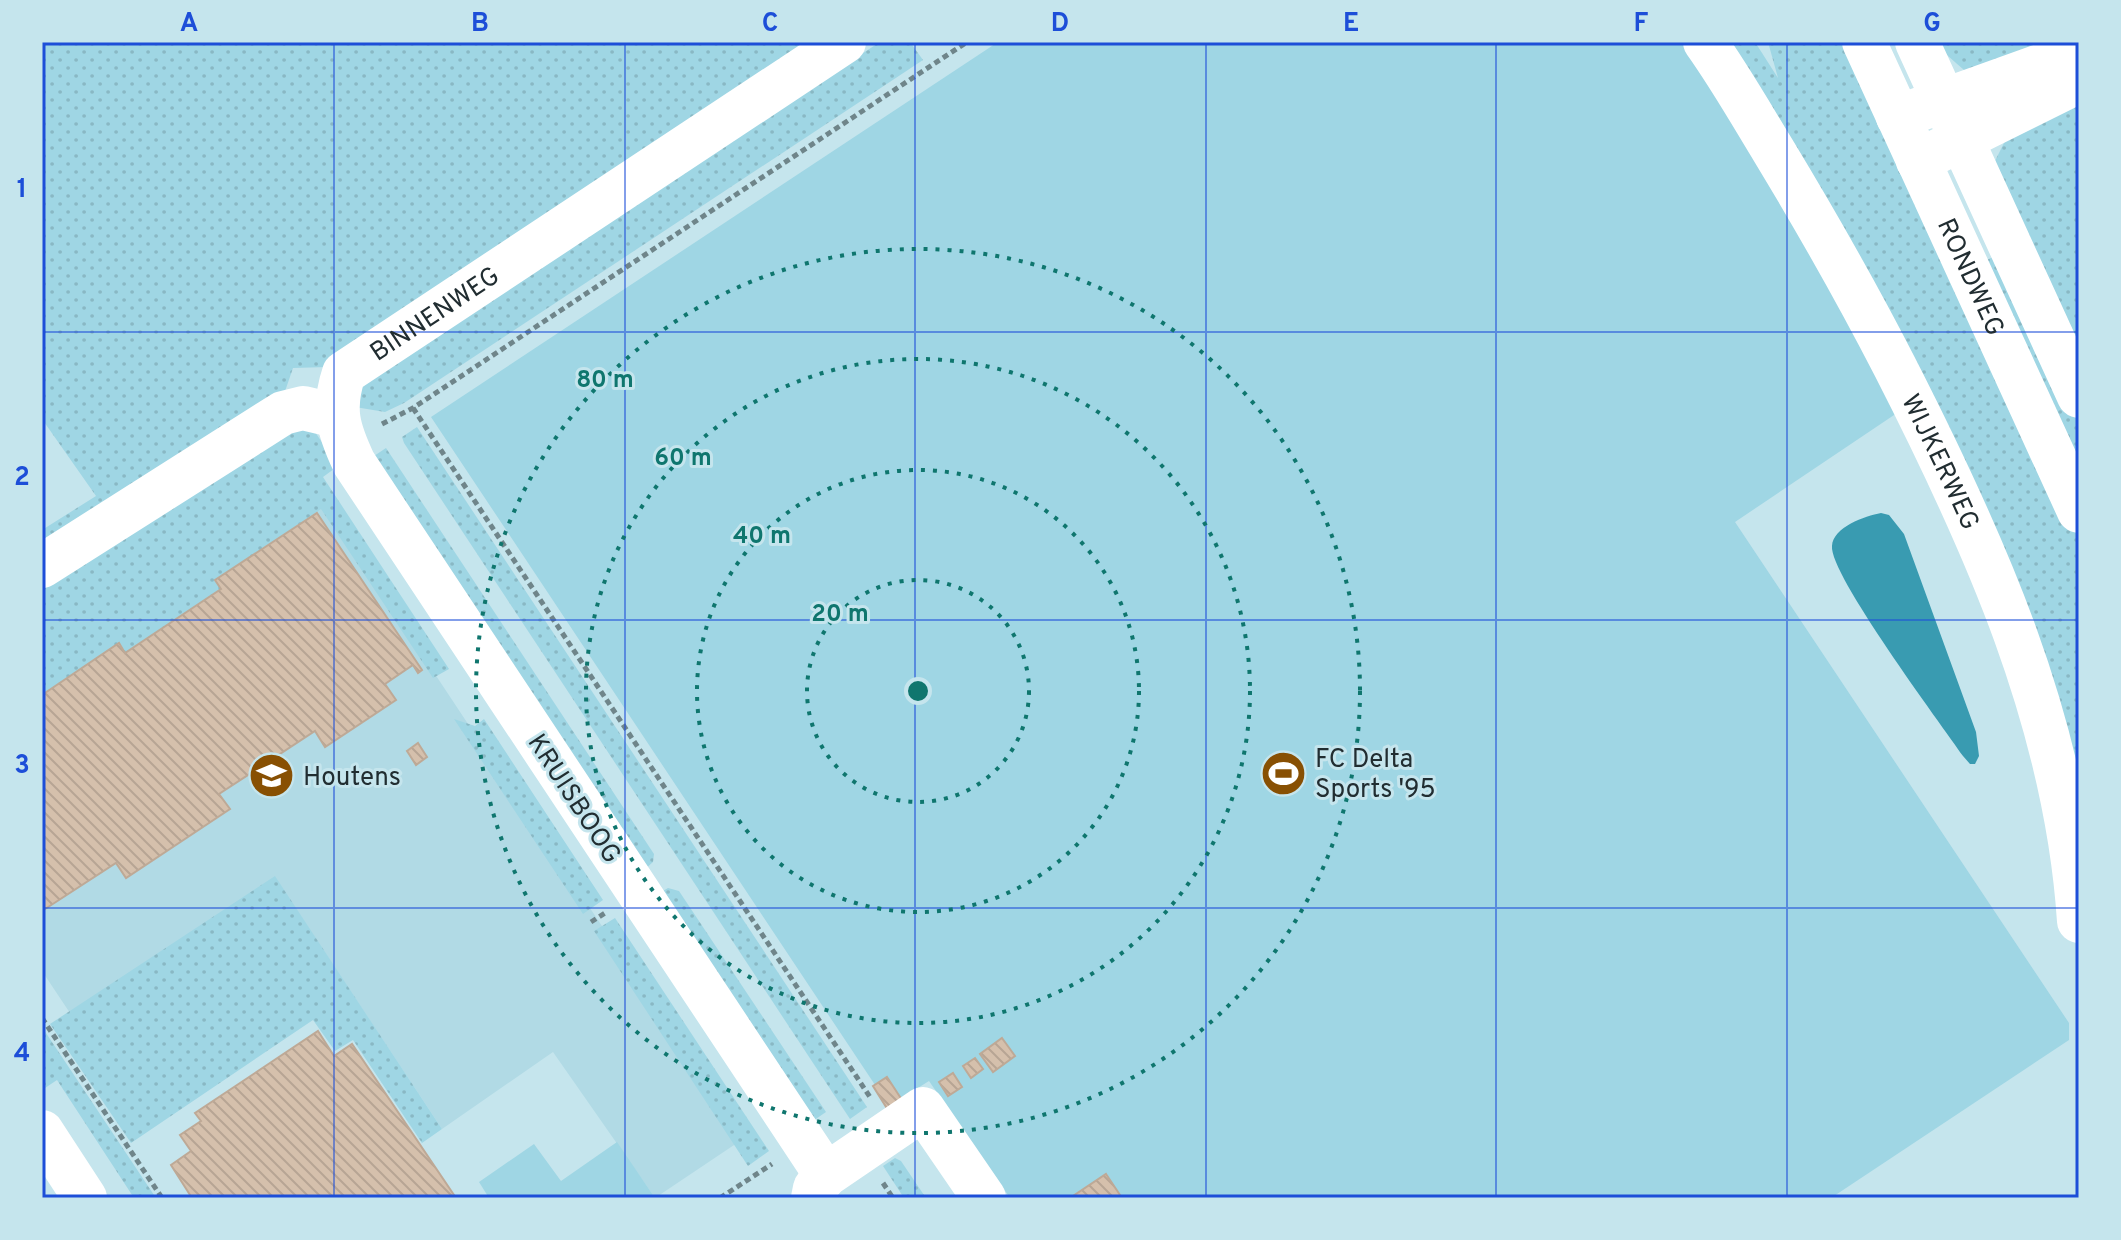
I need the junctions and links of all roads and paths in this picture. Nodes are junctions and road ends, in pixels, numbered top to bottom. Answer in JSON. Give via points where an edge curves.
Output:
{"nodes":[{"id":1,"x":844,"y":42,"type":"edge"},
{"id":2,"x":967,"y":42,"type":"edge"},
{"id":3,"x":1705,"y":42,"type":"edge"},
{"id":4,"x":1864,"y":42,"type":"edge"},
{"id":5,"x":1917,"y":42,"type":"edge"},
{"id":6,"x":2079,"y":43,"type":"edge"},
{"id":7,"x":2079,"y":79,"type":"edge"},
{"id":8,"x":1944,"y":99,"type":"junction"},
{"id":9,"x":1898,"y":117,"type":"junction"},
{"id":10,"x":1962,"y":139,"type":"junction"},
{"id":11,"x":1918,"y":161,"type":"junction"},
{"id":12,"x":2079,"y":396,"type":"edge"},
{"id":13,"x":413,"y":408,"type":"junction"},
{"id":14,"x":337,"y":416,"type":"junction"},
{"id":15,"x":379,"y":426,"type":"dead end"},
{"id":16,"x":2079,"y":511,"type":"edge"},
{"id":17,"x":42,"y":566,"type":"edge"},
{"id":18,"x":2079,"y":921,"type":"edge"},
{"id":19,"x":42,"y":1018,"type":"edge"},
{"id":20,"x":891,"y":1130,"type":"junction"},
{"id":21,"x":42,"y":1132,"type":"edge"},
{"id":22,"x":780,"y":1159,"type":"dead end"},
{"id":23,"x":819,"y":1187,"type":"edge"},
{"id":24,"x":85,"y":1198,"type":"edge"},
{"id":25,"x":162,"y":1198,"type":"edge"},
{"id":26,"x":720,"y":1198,"type":"edge"},
{"id":27,"x":984,"y":1198,"type":"edge"}],
"edges":[{"from":1,"to":14,"type":"street","name":"BINNENWEG","via":[[344,373]]},
{"from":2,"to":13,"type":"path"},
{"from":3,"to":18,"type":"street","name":"WIJKERWEG","via":[[1871,320],[1939,453],[2000,591],[2048,741]]},
{"from":4,"to":9,"type":"street","name":"RONDWEG"},
{"from":5,"to":8,"type":"street","name":"RONDWEG"},
{"from":6,"to":8,"type":"street","via":[[2051,62]]},
{"from":7,"to":10,"type":"street"},
{"from":8,"to":9,"type":"street"},
{"from":8,"to":10,"type":"street","name":"RONDWEG"},
{"from":9,"to":11,"type":"street","name":"RONDWEG"},
{"from":10,"to":11,"type":"street"},
{"from":10,"to":12,"type":"street","name":"RONDWEG"},
{"from":11,"to":16,"type":"street","name":"RONDWEG"},
{"from":13,"to":15,"type":"path"},
{"from":13,"to":20,"type":"path"},
{"from":14,"to":17,"type":"street","via":[[303,408],[283,413]]},
{"from":14,"to":23,"type":"street","name":"KRUISBOOG","via":[[354,463]]},
{"from":19,"to":25,"type":"path"},
{"from":20,"to":23,"type":"street","name":"KRUISBOOG"},
{"from":20,"to":27,"type":"street","name":"KRUISBOOG","via":[[923,1109]]},
{"from":21,"to":24,"type":"street"},
{"from":22,"to":26,"type":"path"}]}
